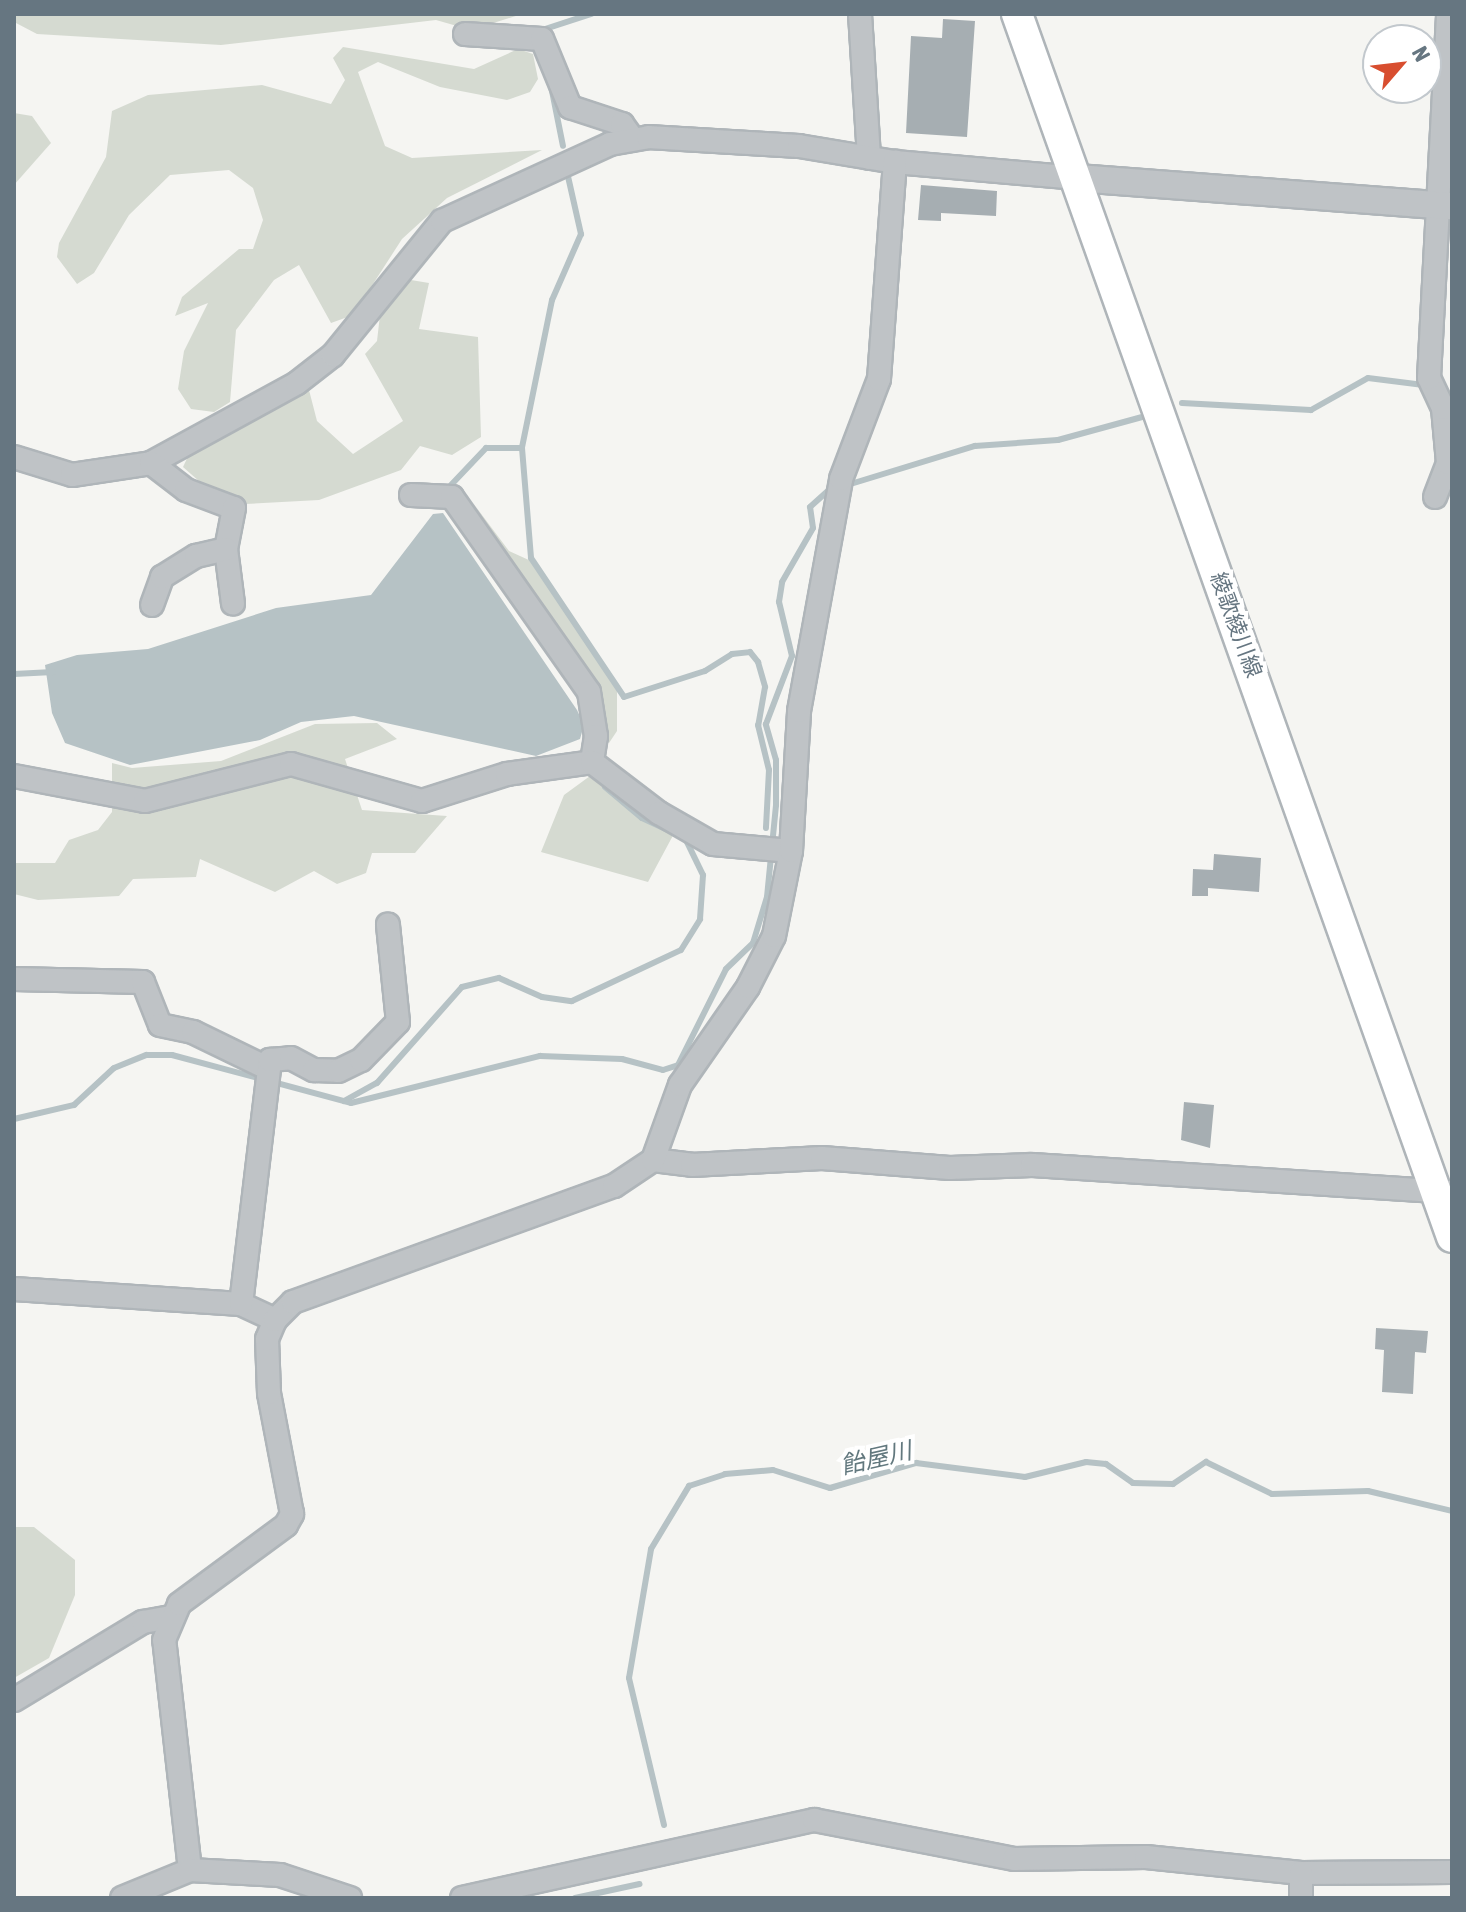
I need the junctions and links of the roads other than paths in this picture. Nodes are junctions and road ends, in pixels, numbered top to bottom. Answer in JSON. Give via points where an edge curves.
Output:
{"nodes":[{"id":1,"x":860,"y":14,"type":"edge"},
{"id":2,"x":1017,"y":14,"type":"edge"},
{"id":3,"x":1448,"y":14,"type":"edge"},
{"id":4,"x":465,"y":34,"type":"dead end"},
{"id":5,"x":633,"y":139,"type":"junction"},
{"id":6,"x":869,"y":158,"type":"junction"},
{"id":7,"x":895,"y":162,"type":"junction"},
{"id":8,"x":1077,"y":178,"type":"junction"},
{"id":9,"x":1445,"y":206,"type":"edge"},
{"id":10,"x":14,"y":457,"type":"edge"},
{"id":11,"x":151,"y":463,"type":"junction"},
{"id":12,"x":1438,"y":489,"type":"dead end"},
{"id":13,"x":411,"y":495,"type":"dead end"},
{"id":14,"x":226,"y":549,"type":"junction"},
{"id":15,"x":233,"y":604,"type":"dead end"},
{"id":16,"x":152,"y":605,"type":"dead end"},
{"id":17,"x":592,"y":762,"type":"junction"},
{"id":18,"x":14,"y":776,"type":"edge"},
{"id":19,"x":779,"y":850,"type":"junction"},
{"id":20,"x":388,"y":925,"type":"dead end"},
{"id":21,"x":14,"y":979,"type":"edge"},
{"id":22,"x":265,"y":1075,"type":"junction"},
{"id":23,"x":653,"y":1160,"type":"junction"},
{"id":24,"x":1444,"y":1192,"type":"edge"},
{"id":25,"x":1452,"y":1237,"type":"edge"},
{"id":26,"x":14,"y":1289,"type":"edge"},
{"id":27,"x":241,"y":1304,"type":"junction"},
{"id":28,"x":275,"y":1320,"type":"junction"},
{"id":29,"x":171,"y":1617,"type":"junction"},
{"id":30,"x":14,"y":1700,"type":"edge"},
{"id":31,"x":190,"y":1870,"type":"junction"},
{"id":32,"x":1452,"y":1872,"type":"edge"},
{"id":33,"x":1301,"y":1873,"type":"junction"},
{"id":34,"x":122,"y":1898,"type":"edge"},
{"id":35,"x":350,"y":1898,"type":"edge"},
{"id":36,"x":462,"y":1898,"type":"edge"},
{"id":37,"x":1301,"y":1898,"type":"edge"}],
"edges":[{"from":1,"to":6,"type":"street"},
{"from":2,"to":8,"type":"main road","name":"綾歌綾川線"},
{"from":3,"to":9,"type":"street"},
{"from":4,"to":5,"type":"street","via":[[538,40],[570,107],[622,124]]},
{"from":5,"to":6,"type":"street","via":[[799,146]]},
{"from":5,"to":11,"type":"street","via":[[581,153],[442,221],[333,355],[297,383]]},
{"from":6,"to":7,"type":"street"},
{"from":7,"to":8,"type":"street"},
{"from":7,"to":19,"type":"street","via":[[879,379],[840,485]]},
{"from":8,"to":9,"type":"street"},
{"from":8,"to":24,"type":"main road","name":"綾歌綾川線"},
{"from":9,"to":12,"type":"street","via":[[1429,378],[1443,408],[1448,463]]},
{"from":10,"to":11,"type":"street","via":[[72,475]]},
{"from":11,"to":14,"type":"street","via":[[186,490],[234,508]]},
{"from":13,"to":17,"type":"street","via":[[452,497],[589,692],[596,736]]},
{"from":14,"to":15,"type":"street"},
{"from":14,"to":16,"type":"street","via":[[196,556],[162,577]]},
{"from":17,"to":18,"type":"street","via":[[507,774],[422,801],[291,764],[145,801]]},
{"from":17,"to":19,"type":"street","via":[[659,813],[713,844]]},
{"from":19,"to":23,"type":"street","via":[[774,936],[748,987],[680,1085]]},
{"from":20,"to":22,"type":"street","via":[[398,1022],[361,1060],[338,1071],[314,1070],[291,1058],[270,1060]]},
{"from":21,"to":22,"type":"street","via":[[143,982],[160,1025],[193,1032]]},
{"from":22,"to":27,"type":"street"},
{"from":23,"to":24,"type":"street","via":[[692,1165],[822,1158],[950,1168],[1032,1165],[1124,1175],[1171,1170]]},
{"from":23,"to":28,"type":"street","via":[[614,1186],[293,1302]]},
{"from":24,"to":25,"type":"main road","name":"綾歌綾川線"},
{"from":26,"to":27,"type":"street"},
{"from":27,"to":28,"type":"street"},
{"from":28,"to":29,"type":"street","via":[[267,1339],[269,1393],[292,1514]]},
{"from":29,"to":30,"type":"street","via":[[143,1622]]},
{"from":29,"to":31,"type":"street","via":[[164,1664]]},
{"from":31,"to":34,"type":"street"},
{"from":31,"to":35,"type":"street","via":[[280,1875]]},
{"from":32,"to":33,"type":"street"},
{"from":33,"to":36,"type":"street","via":[[1146,1857],[1014,1859],[814,1820]]},
{"from":33,"to":37,"type":"street"}]}
